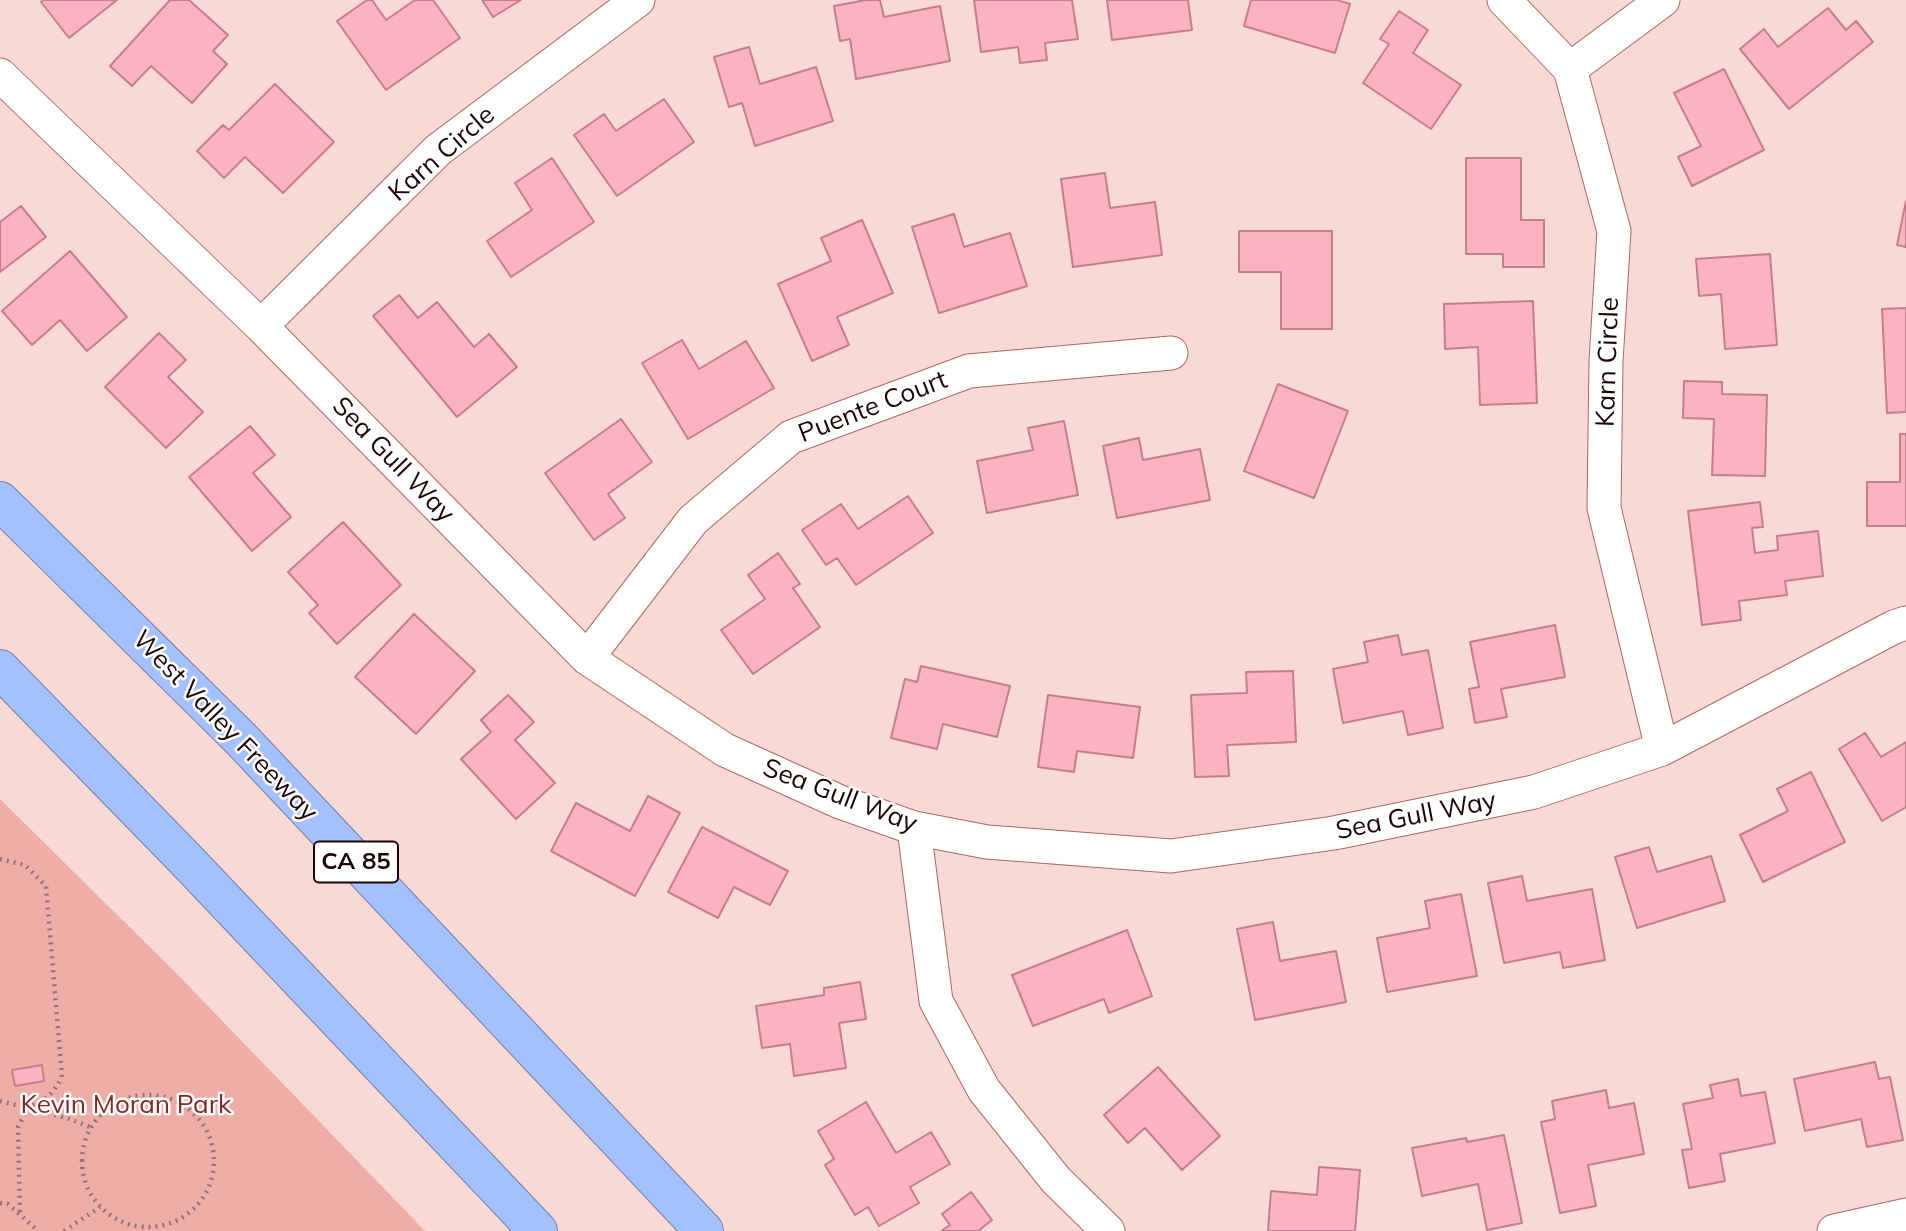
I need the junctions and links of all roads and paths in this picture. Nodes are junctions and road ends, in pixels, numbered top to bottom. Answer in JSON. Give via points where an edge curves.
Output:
{"nodes":[{"id":1,"x":638,"y":0,"type":"edge"},
{"id":2,"x":1504,"y":0,"type":"edge"},
{"id":3,"x":1663,"y":0,"type":"edge"},
{"id":4,"x":1570,"y":69,"type":"junction"},
{"id":5,"x":0,"y":75,"type":"edge"},
{"id":6,"x":261,"y":326,"type":"junction"},
{"id":7,"x":1171,"y":353,"type":"dead end"},
{"id":8,"x":0,"y":502,"type":"edge"},
{"id":9,"x":1906,"y":623,"type":"edge"},
{"id":10,"x":587,"y":658,"type":"junction"},
{"id":11,"x":0,"y":669,"type":"edge"},
{"id":12,"x":1662,"y":749,"type":"junction"},
{"id":13,"x":914,"y":828,"type":"junction"},
{"id":14,"x":0,"y":859,"type":"edge"},
{"id":15,"x":0,"y":1101,"type":"edge"},
{"id":16,"x":28,"y":1107,"type":"junction"},
{"id":17,"x":90,"y":1127,"type":"junction"},
{"id":18,"x":0,"y":1203,"type":"edge"},
{"id":19,"x":100,"y":1207,"type":"junction"},
{"id":20,"x":20,"y":1214,"type":"junction"},
{"id":21,"x":1906,"y":1215,"type":"edge"},
{"id":22,"x":38,"y":1231,"type":"edge"},
{"id":23,"x":64,"y":1231,"type":"edge"},
{"id":24,"x":538,"y":1231,"type":"edge"},
{"id":25,"x":704,"y":1231,"type":"edge"},
{"id":26,"x":1108,"y":1231,"type":"edge"},
{"id":27,"x":1834,"y":1231,"type":"edge"}],
"edges":[{"from":1,"to":6,"type":"street","name":"Karn Circle","via":[[438,150]]},
{"from":2,"to":4,"type":"street","name":"Karn Circle"},
{"from":3,"to":4,"type":"street"},
{"from":4,"to":12,"type":"street","name":"Karn Circle","via":[[1615,231],[1606,361],[1604,508]]},
{"from":5,"to":6,"type":"street","name":"Sea Gull Way"},
{"from":6,"to":10,"type":"street","name":"Sea Gull Way"},
{"from":7,"to":10,"type":"street","name":"Puente Court","via":[[969,371],[791,436],[693,520]]},
{"from":8,"to":25,"type":"highway","name":"West Valley Freeway","number":"CA 85","via":[[250,750]]},
{"from":9,"to":12,"type":"street","name":"Sea Gull Way"},
{"from":10,"to":13,"type":"street","name":"Sea Gull Way","via":[[725,750],[840,802]]},
{"from":11,"to":24,"type":"highway"},
{"from":12,"to":13,"type":"street","name":"Sea Gull Way","via":[[1534,792],[1334,833],[1171,856],[987,842]]},
{"from":13,"to":26,"type":"street","via":[[936,1001],[984,1090],[1056,1180]]},
{"from":14,"to":16,"type":"path","via":[[25,865],[46,886],[62,1077],[43,1102]]},
{"from":15,"to":16,"type":"path"},
{"from":16,"to":17,"type":"path"},
{"from":16,"to":20,"type":"path","via":[[18,1127]]},
{"from":17,"to":19,"type":"path","via":[[82,1168]]},
{"from":17,"to":19,"type":"path","via":[[104,1110],[123,1099],[144,1094],[165,1097],[185,1105],[201,1121],[215,1162],[199,1203],[182,1218],[161,1226],[139,1226],[118,1220]]},
{"from":18,"to":20,"type":"path"},
{"from":19,"to":23,"type":"path"},
{"from":20,"to":22,"type":"path"},
{"from":21,"to":27,"type":"street"}]}
